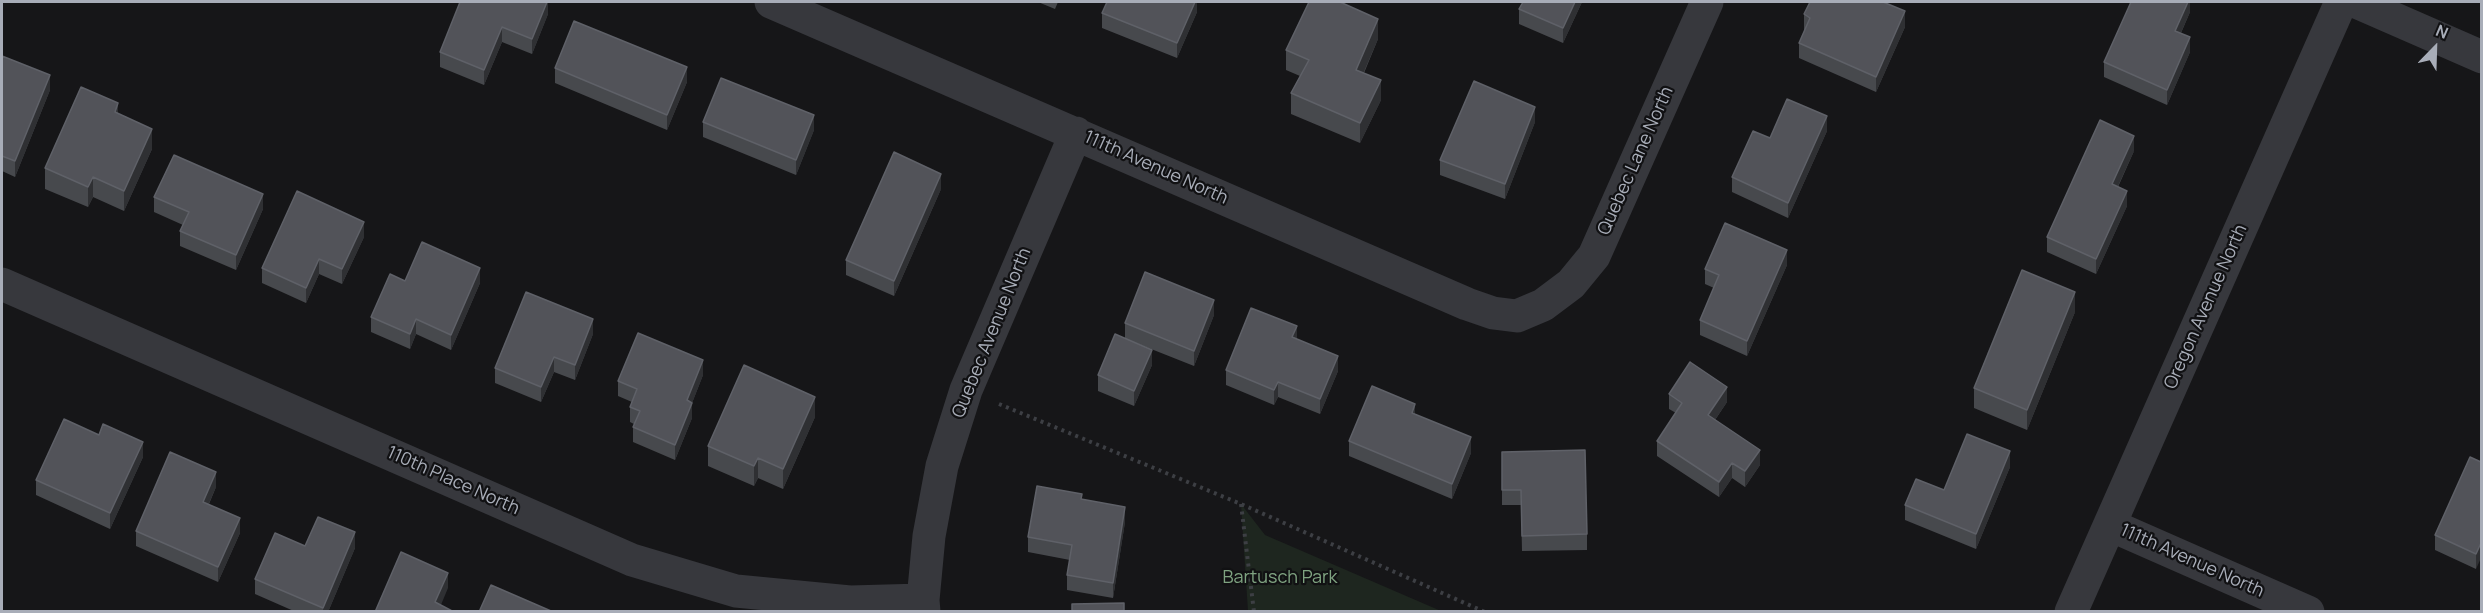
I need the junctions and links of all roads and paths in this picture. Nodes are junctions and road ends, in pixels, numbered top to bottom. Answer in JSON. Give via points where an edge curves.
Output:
{"nodes":[{"id":1,"x":771,"y":2,"type":"edge"},
{"id":2,"x":1707,"y":2,"type":"edge"},
{"id":3,"x":2341,"y":2,"type":"edge"},
{"id":4,"x":2356,"y":2,"type":"edge"},
{"id":5,"x":2481,"y":57,"type":"edge"},
{"id":6,"x":1076,"y":133,"type":"junction"},
{"id":7,"x":2,"y":284,"type":"edge"},
{"id":8,"x":1543,"y":306,"type":"joint"},
{"id":9,"x":966,"y":390,"type":"junction"},
{"id":10,"x":1241,"y":504,"type":"junction"},
{"id":11,"x":2110,"y":525,"type":"junction"},
{"id":12,"x":924,"y":606,"type":"edge"},
{"id":13,"x":1254,"y":612,"type":"edge"},
{"id":14,"x":1485,"y":612,"type":"edge"},
{"id":15,"x":2071,"y":612,"type":"edge"},
{"id":16,"x":2308,"y":612,"type":"edge"}],
"edges":[{"from":1,"to":6,"type":"street","name":"111th Avenue North"},
{"from":2,"to":8,"type":"street","name":"Quebec Lane North","via":[[1594,256],[1571,284]]},
{"from":3,"to":11,"type":"street","name":"Oregon Avenue North"},
{"from":4,"to":5,"type":"street"},
{"from":6,"to":8,"type":"street","name":"111th Avenue North","via":[[1467,304],[1517,316]]},
{"from":6,"to":9,"type":"street","name":"Quebec Avenue North"},
{"from":7,"to":12,"type":"street","name":"110th Place North","via":[[632,560],[736,591]]},
{"from":9,"to":10,"type":"path"},
{"from":9,"to":12,"type":"street","name":"Quebec Avenue North","via":[[942,466],[929,536]]},
{"from":10,"to":13,"type":"path"},
{"from":10,"to":14,"type":"path"},
{"from":11,"to":15,"type":"street","name":"Oregon Avenue North"},
{"from":11,"to":16,"type":"street","name":"111th Avenue North"}]}
